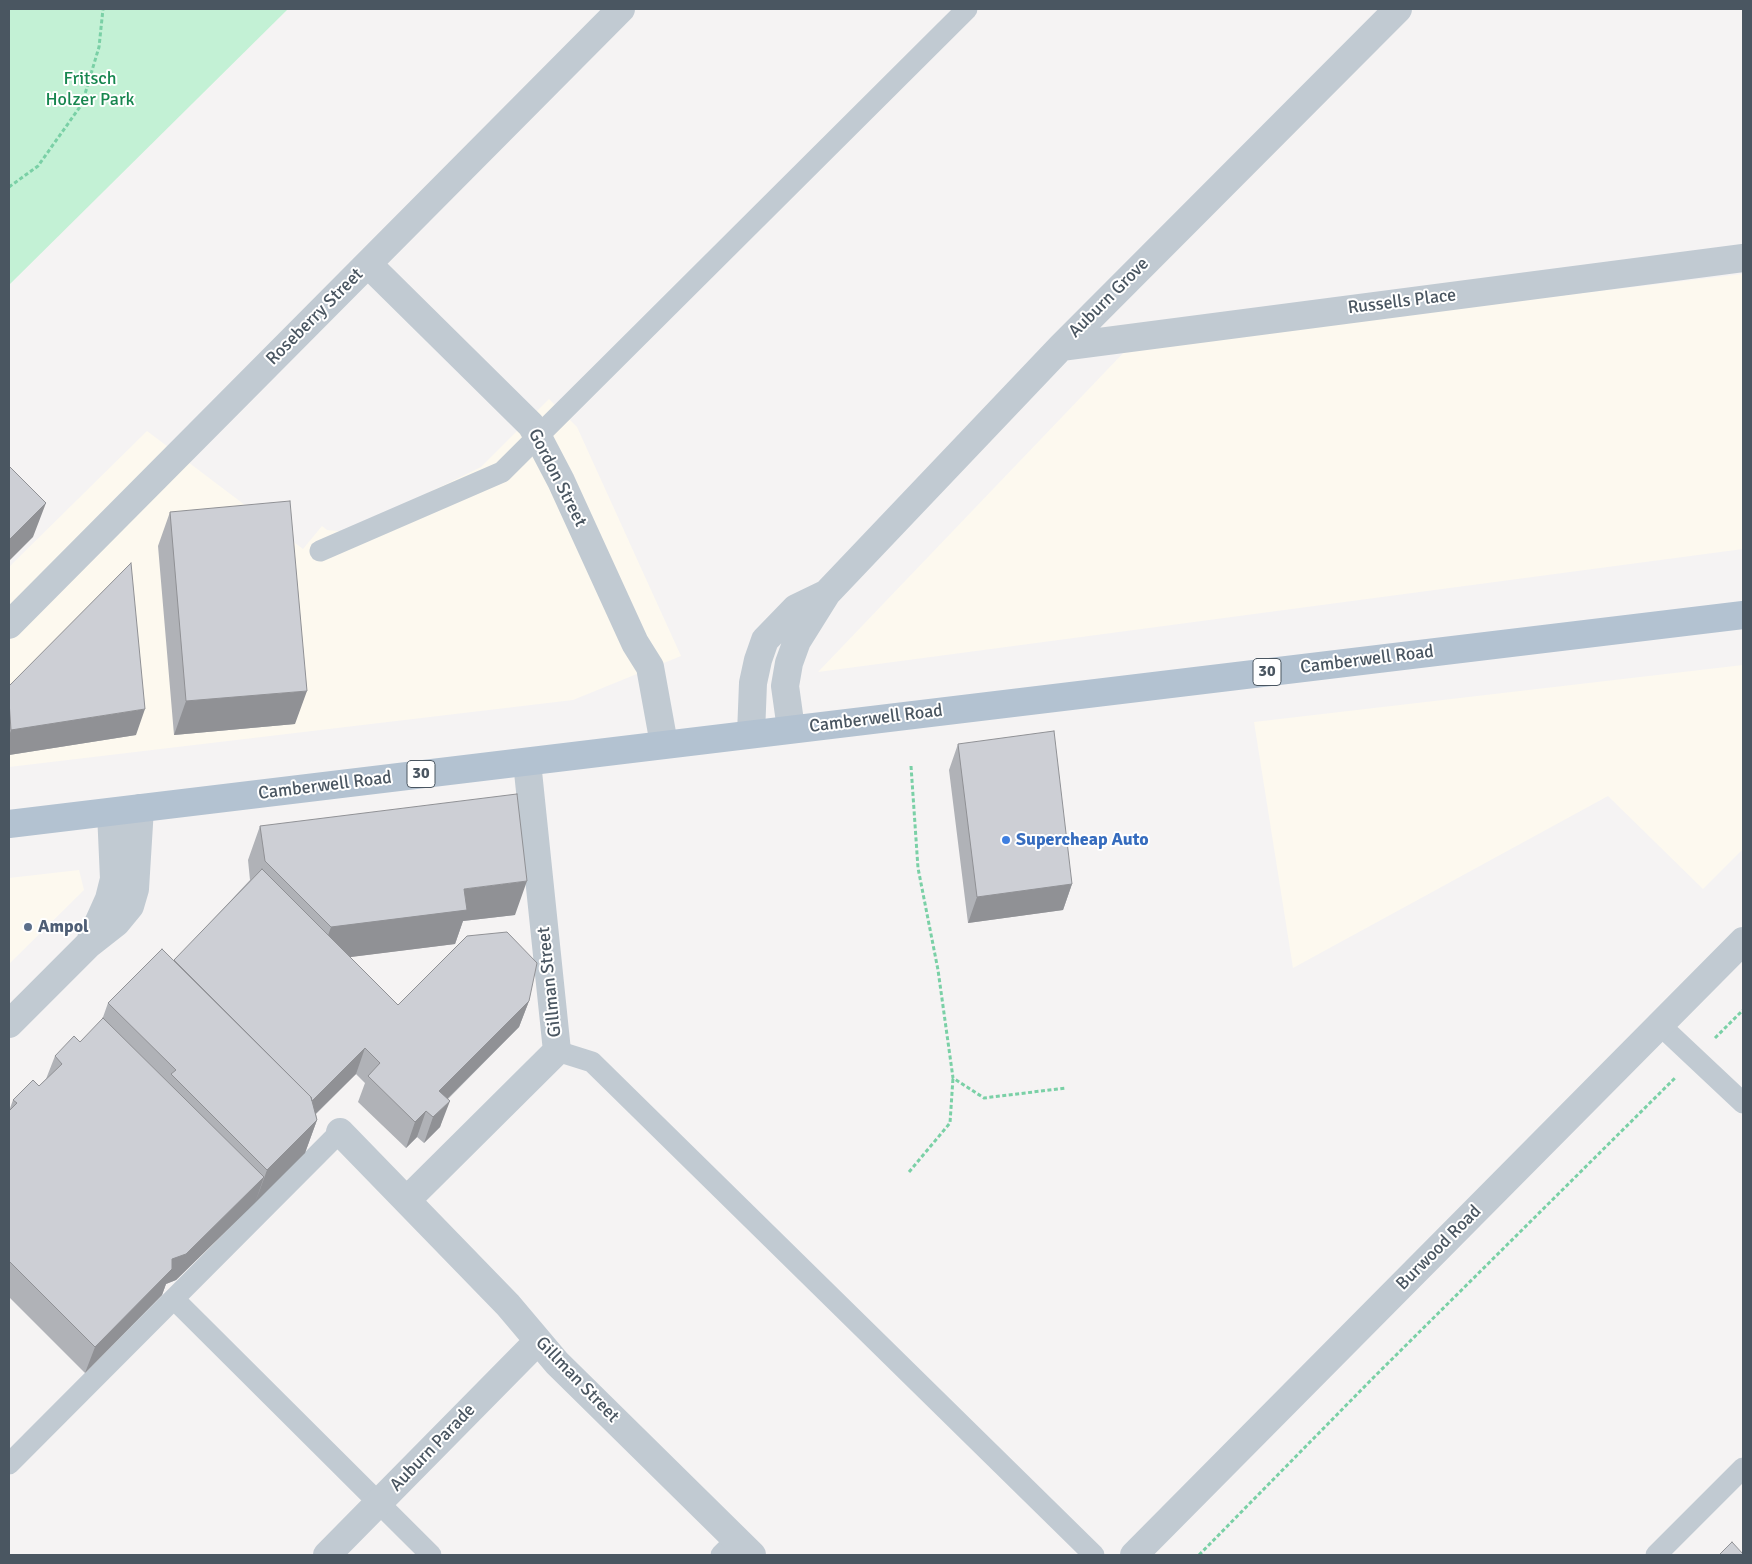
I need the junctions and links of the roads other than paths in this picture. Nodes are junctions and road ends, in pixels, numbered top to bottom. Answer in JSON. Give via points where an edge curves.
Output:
{"nodes":[{"id":1,"x":621,"y":9,"type":"edge"},
{"id":2,"x":967,"y":9,"type":"edge"},
{"id":3,"x":1398,"y":9,"type":"edge"},
{"id":4,"x":1743,"y":258,"type":"edge"},
{"id":5,"x":368,"y":264,"type":"junction"},
{"id":6,"x":1061,"y":347,"type":"junction"},
{"id":7,"x":538,"y":437,"type":"junction"},
{"id":8,"x":320,"y":551,"type":"dead end"},
{"id":9,"x":827,"y":593,"type":"junction"},
{"id":10,"x":1743,"y":615,"type":"edge"},
{"id":11,"x":9,"y":625,"type":"edge"},
{"id":12,"x":791,"y":729,"type":"junction"},
{"id":13,"x":751,"y":734,"type":"junction"},
{"id":14,"x":664,"y":744,"type":"junction"},
{"id":15,"x":527,"y":762,"type":"junction"},
{"id":16,"x":140,"y":808,"type":"junction"},
{"id":17,"x":111,"y":812,"type":"junction"},
{"id":18,"x":9,"y":824,"type":"edge"},
{"id":19,"x":1743,"y":942,"type":"edge"},
{"id":20,"x":88,"y":945,"type":"junction"},
{"id":21,"x":9,"y":1024,"type":"edge"},
{"id":22,"x":1660,"y":1025,"type":"junction"},
{"id":23,"x":557,"y":1051,"type":"junction"},
{"id":24,"x":1743,"y":1103,"type":"edge"},
{"id":25,"x":340,"y":1132,"type":"joint"},
{"id":26,"x":407,"y":1200,"type":"junction"},
{"id":27,"x":174,"y":1298,"type":"junction"},
{"id":28,"x":538,"y":1341,"type":"junction"},
{"id":29,"x":9,"y":1464,"type":"edge"},
{"id":30,"x":1743,"y":1468,"type":"edge"},
{"id":31,"x":379,"y":1504,"type":"junction"},
{"id":32,"x":737,"y":1550,"type":"edge"},
{"id":33,"x":327,"y":1555,"type":"edge"},
{"id":34,"x":431,"y":1555,"type":"edge"},
{"id":35,"x":1094,"y":1555,"type":"edge"},
{"id":36,"x":1134,"y":1555,"type":"edge"},
{"id":37,"x":1656,"y":1555,"type":"edge"}],
"edges":[{"from":1,"to":5,"type":"street","name":"Roseberry Street"},
{"from":2,"to":7,"type":"lane"},
{"from":3,"to":6,"type":"street","name":"Auburn Grove"},
{"from":4,"to":6,"type":"street","name":"Russells Place"},
{"from":5,"to":7,"type":"street","name":"Gordon Street","via":[[531,425]]},
{"from":5,"to":11,"type":"street","name":"Roseberry Street"},
{"from":6,"to":9,"type":"street","name":"Auburn Grove"},
{"from":7,"to":8,"type":"lane","via":[[502,472]]},
{"from":7,"to":14,"type":"street","name":"Gordon Street","via":[[635,643],[650,667]]},
{"from":9,"to":12,"type":"street","name":"Auburn Grove","via":[[797,641],[789,663],[785,686]]},
{"from":9,"to":13,"type":"street","name":"Auburn Grove","via":[[796,608],[765,640],[753,683]]},
{"from":10,"to":12,"type":"main road","name":"Camberwell Road","number":"30"},
{"from":12,"to":13,"type":"main road","name":"Camberwell Road","number":"30"},
{"from":13,"to":14,"type":"main road","name":"Camberwell Road","number":"30"},
{"from":14,"to":15,"type":"main road","name":"Camberwell Road","number":"30"},
{"from":15,"to":16,"type":"main road","name":"Camberwell Road","number":"30"},
{"from":15,"to":23,"type":"street","name":"Gillman Street"},
{"from":16,"to":17,"type":"main road","name":"Camberwell Road","number":"30"},
{"from":16,"to":20,"type":"street","via":[[135,889],[130,906],[116,923]]},
{"from":17,"to":18,"type":"main road","name":"Camberwell Road","number":"30"},
{"from":17,"to":20,"type":"street","via":[[114,879],[109,899]]},
{"from":19,"to":22,"type":"street","name":"Burwood Road"},
{"from":20,"to":21,"type":"street"},
{"from":22,"to":24,"type":"lane"},
{"from":22,"to":36,"type":"street","name":"Burwood Road"},
{"from":23,"to":26,"type":"street","name":"Gillman Street"},
{"from":23,"to":35,"type":"lane","via":[[592,1062]]},
{"from":25,"to":26,"type":"street","name":"Gillman Street"},
{"from":25,"to":27,"type":"lane"},
{"from":26,"to":28,"type":"street","name":"Gillman Street","via":[[508,1305]]},
{"from":27,"to":29,"type":"lane"},
{"from":27,"to":31,"type":"lane"},
{"from":28,"to":31,"type":"street","name":"Auburn Parade"},
{"from":28,"to":32,"type":"street","name":"Gillman Street"},
{"from":30,"to":37,"type":"lane"},
{"from":31,"to":33,"type":"street","name":"Auburn Parade"},
{"from":31,"to":34,"type":"lane"}]}
